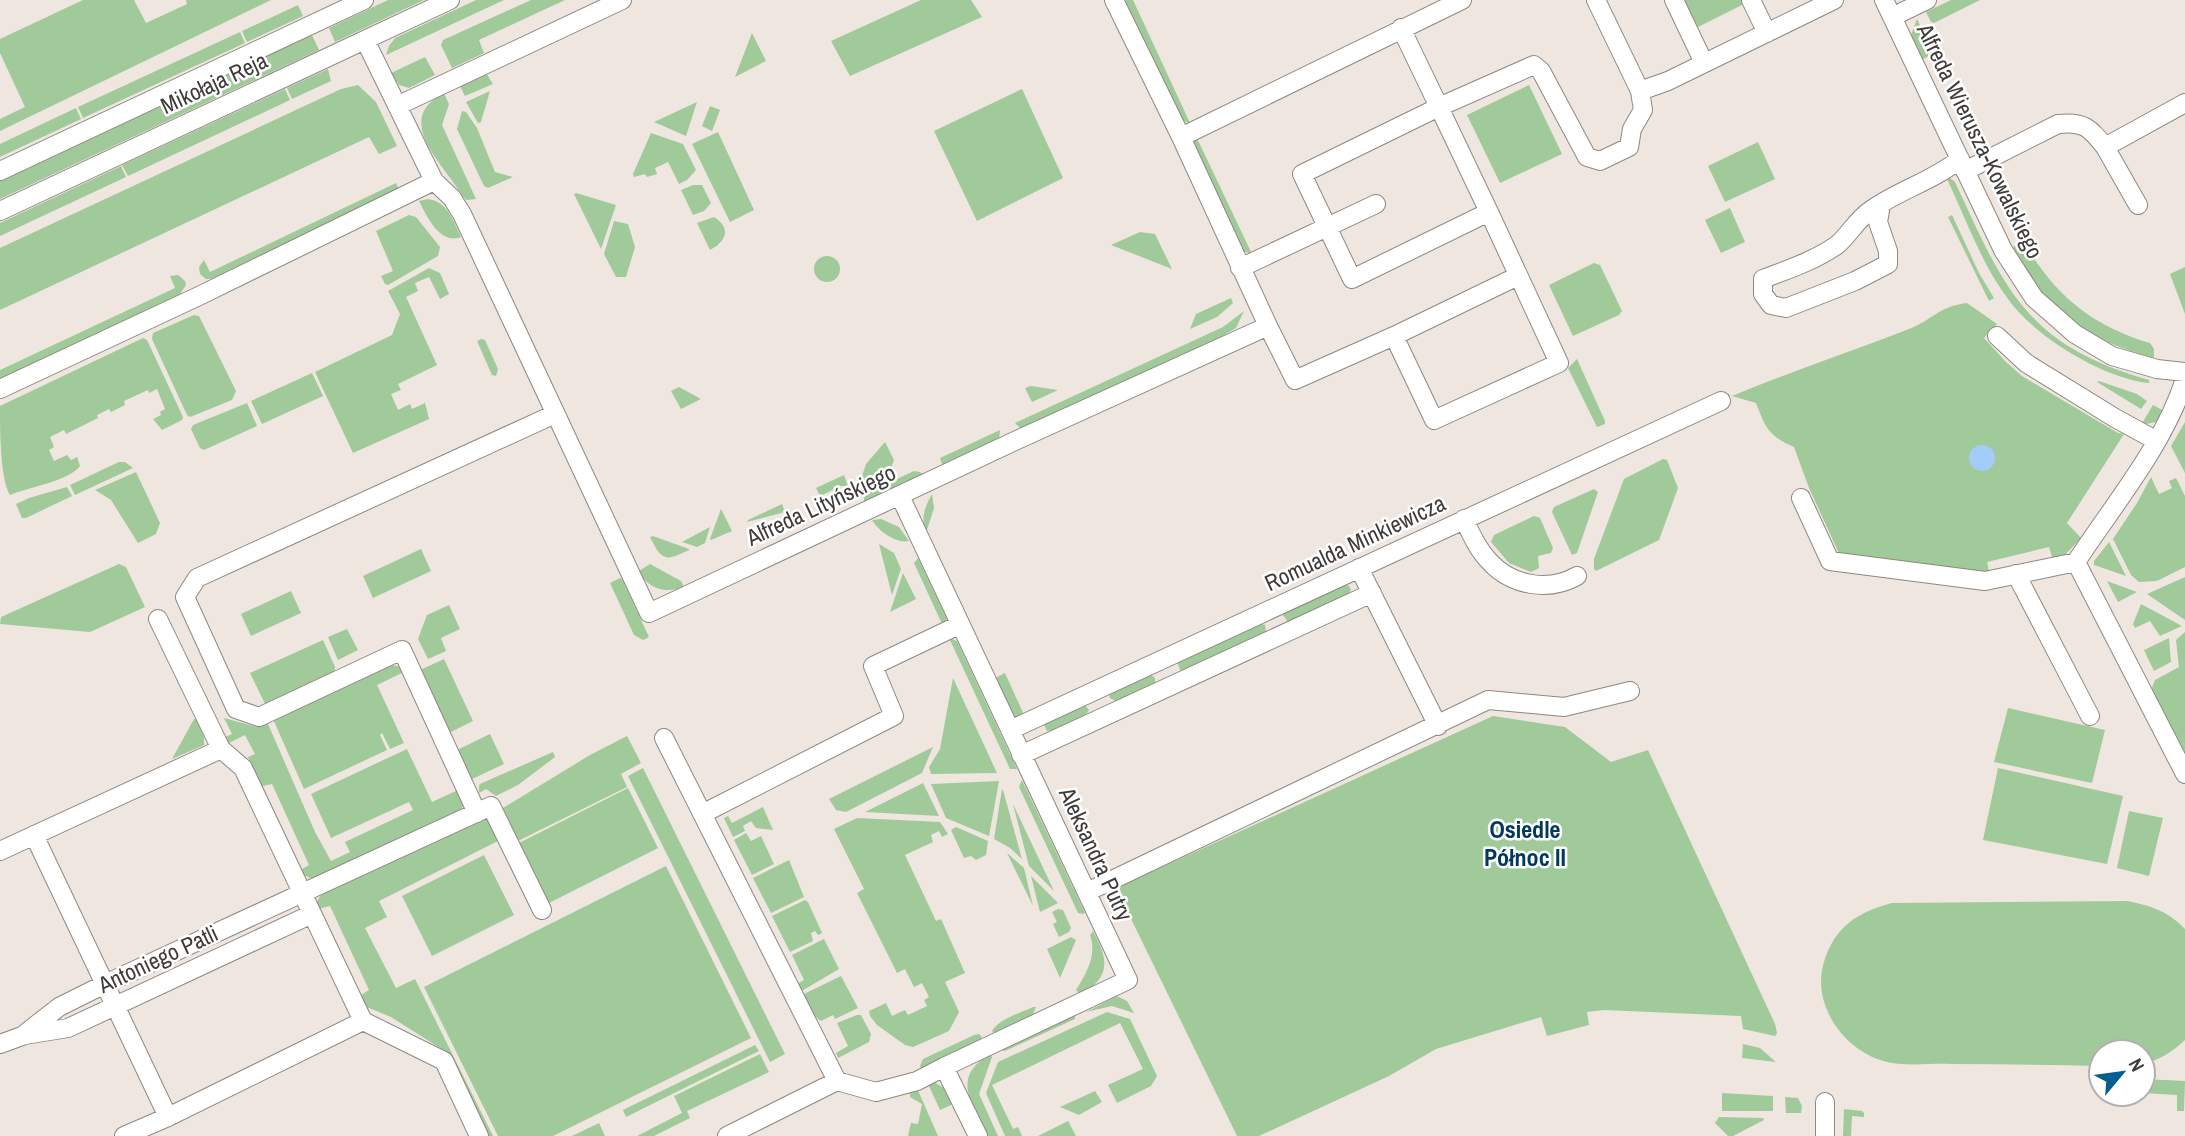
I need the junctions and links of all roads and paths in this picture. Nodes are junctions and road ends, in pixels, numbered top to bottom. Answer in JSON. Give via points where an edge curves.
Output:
{"nodes":[{"id":1,"x":365,"y":0,"type":"edge"},
{"id":2,"x":450,"y":0,"type":"edge"},
{"id":3,"x":622,"y":0,"type":"edge"},
{"id":4,"x":1114,"y":0,"type":"edge"},
{"id":5,"x":1462,"y":0,"type":"edge"},
{"id":6,"x":1596,"y":0,"type":"edge"},
{"id":7,"x":1674,"y":0,"type":"edge"},
{"id":8,"x":1751,"y":0,"type":"edge"},
{"id":9,"x":1834,"y":0,"type":"edge"},
{"id":10,"x":1884,"y":0,"type":"edge"},
{"id":11,"x":1927,"y":0,"type":"edge"},
{"id":12,"x":1892,"y":17,"type":"junction"},
{"id":13,"x":1401,"y":28,"type":"junction"},
{"id":14,"x":1767,"y":33,"type":"junction"},
{"id":15,"x":365,"y":40,"type":"junction"},
{"id":16,"x":1703,"y":63,"type":"junction"},
{"id":17,"x":1640,"y":91,"type":"junction"},
{"id":18,"x":2185,"y":103,"type":"edge"},
{"id":19,"x":397,"y":106,"type":"junction"},
{"id":20,"x":1439,"y":107,"type":"junction"},
{"id":21,"x":1181,"y":137,"type":"junction"},
{"id":22,"x":2105,"y":147,"type":"junction"},
{"id":23,"x":1962,"y":165,"type":"junction"},
{"id":24,"x":0,"y":170,"type":"edge"},
{"id":25,"x":434,"y":181,"type":"junction"},
{"id":26,"x":1376,"y":204,"type":"dead end"},
{"id":27,"x":1881,"y":205,"type":"junction"},
{"id":28,"x":2138,"y":205,"type":"dead end"},
{"id":29,"x":0,"y":211,"type":"edge"},
{"id":30,"x":1489,"y":212,"type":"junction"},
{"id":31,"x":1327,"y":227,"type":"junction"},
{"id":32,"x":1240,"y":268,"type":"junction"},
{"id":33,"x":1518,"y":276,"type":"junction"},
{"id":34,"x":1268,"y":326,"type":"junction"},
{"id":35,"x":1394,"y":336,"type":"junction"},
{"id":36,"x":1997,"y":336,"type":"dead end"},
{"id":37,"x":2185,"y":372,"type":"edge"},
{"id":38,"x":2185,"y":379,"type":"edge"},
{"id":39,"x":0,"y":389,"type":"edge"},
{"id":40,"x":1721,"y":401,"type":"dead end"},
{"id":41,"x":555,"y":414,"type":"junction"},
{"id":42,"x":2157,"y":441,"type":"junction"},
{"id":43,"x":900,"y":496,"type":"junction"},
{"id":44,"x":1801,"y":498,"type":"dead end"},
{"id":45,"x":1464,"y":519,"type":"junction"},
{"id":46,"x":2076,"y":562,"type":"junction"},
{"id":47,"x":1359,"y":568,"type":"junction"},
{"id":48,"x":2016,"y":574,"type":"junction"},
{"id":49,"x":1577,"y":576,"type":"dead end"},
{"id":50,"x":1372,"y":593,"type":"junction"},
{"id":51,"x":158,"y":619,"type":"dead end"},
{"id":52,"x":959,"y":625,"type":"junction"},
{"id":53,"x":1630,"y":691,"type":"dead end"},
{"id":54,"x":2090,"y":716,"type":"dead end"},
{"id":55,"x":1438,"y":726,"type":"junction"},
{"id":56,"x":1010,"y":730,"type":"junction"},
{"id":57,"x":664,"y":738,"type":"dead end"},
{"id":58,"x":221,"y":749,"type":"junction"},
{"id":59,"x":1021,"y":755,"type":"junction"},
{"id":60,"x":2185,"y":774,"type":"edge"},
{"id":61,"x":477,"y":813,"type":"junction"},
{"id":62,"x":702,"y":814,"type":"junction"},
{"id":63,"x":34,"y":835,"type":"junction"},
{"id":64,"x":0,"y":850,"type":"edge"},
{"id":65,"x":302,"y":892,"type":"junction"},
{"id":66,"x":1087,"y":892,"type":"junction"},
{"id":67,"x":542,"y":910,"type":"dead end"},
{"id":68,"x":312,"y":914,"type":"junction"},
{"id":69,"x":105,"y":984,"type":"junction"},
{"id":70,"x":116,"y":1006,"type":"junction"},
{"id":71,"x":363,"y":1021,"type":"junction"},
{"id":72,"x":22,"y":1036,"type":"junction"},
{"id":73,"x":0,"y":1044,"type":"edge"},
{"id":74,"x":944,"y":1067,"type":"junction"},
{"id":75,"x":837,"y":1081,"type":"junction"},
{"id":76,"x":1825,"y":1102,"type":"dead end"},
{"id":77,"x":169,"y":1117,"type":"junction"},
{"id":78,"x":124,"y":1136,"type":"edge"},
{"id":79,"x":479,"y":1136,"type":"edge"},
{"id":80,"x":727,"y":1136,"type":"edge"},
{"id":81,"x":978,"y":1136,"type":"edge"},
{"id":82,"x":1825,"y":1136,"type":"edge"}],
"edges":[{"from":1,"to":24,"type":"street","name":"Mikołaja Reja"},
{"from":2,"to":15,"type":"street","name":"Mikołaja Reja"},
{"from":3,"to":19,"type":"street"},
{"from":4,"to":21,"type":"street"},
{"from":5,"to":13,"type":"street"},
{"from":6,"to":17,"type":"street"},
{"from":7,"to":16,"type":"street"},
{"from":8,"to":14,"type":"street"},
{"from":9,"to":14,"type":"street"},
{"from":10,"to":12,"type":"street","name":"Alfreda Wierusza-Kowalskiego"},
{"from":11,"to":12,"type":"street"},
{"from":12,"to":23,"type":"street","name":"Alfreda Wierusza-Kowalskiego"},
{"from":13,"to":20,"type":"street"},
{"from":13,"to":21,"type":"street"},
{"from":14,"to":16,"type":"street"},
{"from":15,"to":19,"type":"street","name":"Alfreda Lityńskiego"},
{"from":15,"to":29,"type":"street","name":"Mikołaja Reja"},
{"from":16,"to":17,"type":"street"},
{"from":17,"to":20,"type":"street","via":[[1643,110],[1632,129],[1629,147],[1600,161],[1587,157],[1534,65]]},
{"from":18,"to":22,"type":"street"},
{"from":19,"to":25,"type":"street","name":"Alfreda Lityńskiego"},
{"from":20,"to":30,"type":"street"},
{"from":20,"to":31,"type":"street","via":[[1302,174]]},
{"from":21,"to":32,"type":"street"},
{"from":22,"to":23,"type":"street","via":[[2091,129],[2075,122],[2058,124]]},
{"from":22,"to":28,"type":"street"},
{"from":23,"to":27,"type":"street"},
{"from":23,"to":37,"type":"street","name":"Alfreda Wierusza-Kowalskiego","via":[[2003,250],[2034,298],[2075,334],[2112,356]]},
{"from":25,"to":39,"type":"street"},
{"from":25,"to":41,"type":"street","name":"Alfreda Lityńskiego","via":[[462,214]]},
{"from":26,"to":31,"type":"street"},
{"from":27,"to":27,"type":"street","via":[[1870,210],[1838,244],[1808,262],[1763,279],[1763,294],[1771,306],[1786,308],[1888,264],[1878,222]]},
{"from":30,"to":31,"type":"street","via":[[1352,279]]},
{"from":30,"to":33,"type":"street"},
{"from":31,"to":32,"type":"street"},
{"from":32,"to":34,"type":"street"},
{"from":33,"to":35,"type":"street"},
{"from":33,"to":35,"type":"street","via":[[1559,363],[1434,420]]},
{"from":34,"to":35,"type":"street","via":[[1295,380]]},
{"from":34,"to":43,"type":"street","name":"Alfreda Lityńskiego"},
{"from":36,"to":42,"type":"street","via":[[2026,363]]},
{"from":38,"to":42,"type":"street"},
{"from":40,"to":45,"type":"street","name":"Romualda Minkiewicza"},
{"from":41,"to":43,"type":"street","name":"Alfreda Lityńskiego","via":[[649,613]]},
{"from":41,"to":61,"type":"street","via":[[197,578],[185,597],[236,709],[259,717],[402,650]]},
{"from":42,"to":46,"type":"street"},
{"from":43,"to":52,"type":"street","name":"Aleksandra Putry"},
{"from":44,"to":48,"type":"street","via":[[1830,561],[1985,581]]},
{"from":45,"to":47,"type":"street","name":"Romualda Minkiewicza"},
{"from":45,"to":49,"type":"street","via":[[1490,563],[1516,580],[1552,586]]},
{"from":46,"to":48,"type":"street"},
{"from":46,"to":60,"type":"street"},
{"from":47,"to":50,"type":"street"},
{"from":47,"to":56,"type":"street","name":"Romualda Minkiewicza"},
{"from":48,"to":54,"type":"street"},
{"from":50,"to":55,"type":"street"},
{"from":50,"to":59,"type":"street"},
{"from":51,"to":58,"type":"street"},
{"from":52,"to":56,"type":"street","name":"Aleksandra Putry"},
{"from":52,"to":62,"type":"street","via":[[873,666],[894,716]]},
{"from":53,"to":55,"type":"street","via":[[1564,707],[1488,700]]},
{"from":55,"to":66,"type":"street"},
{"from":56,"to":59,"type":"street","name":"Aleksandra Putry"},
{"from":57,"to":62,"type":"street"},
{"from":58,"to":63,"type":"street"},
{"from":58,"to":65,"type":"street","via":[[243,768]]},
{"from":59,"to":66,"type":"street","name":"Aleksandra Putry"},
{"from":61,"to":65,"type":"street","name":"Antoniego Patli"},
{"from":61,"to":67,"type":"street","via":[[491,806]]},
{"from":62,"to":75,"type":"street"},
{"from":63,"to":64,"type":"street"},
{"from":63,"to":69,"type":"street"},
{"from":65,"to":68,"type":"street"},
{"from":65,"to":69,"type":"street","name":"Antoniego Patli"},
{"from":66,"to":74,"type":"street","name":"Aleksandra Putry","via":[[1128,980]]},
{"from":68,"to":70,"type":"street","name":"Antoniego Patli"},
{"from":68,"to":71,"type":"street"},
{"from":69,"to":70,"type":"street"},
{"from":69,"to":72,"type":"street","name":"Antoniego Patli","via":[[59,1007]]},
{"from":70,"to":72,"type":"street","name":"Antoniego Patli","via":[[68,1028]]},
{"from":70,"to":77,"type":"street"},
{"from":71,"to":77,"type":"street"},
{"from":71,"to":79,"type":"street","via":[[443,1062]]},
{"from":72,"to":73,"type":"street","name":"Antoniego Patli"},
{"from":74,"to":75,"type":"street","via":[[917,1081],[876,1092]]},
{"from":74,"to":81,"type":"street"},
{"from":75,"to":80,"type":"street"},
{"from":76,"to":82,"type":"street"},
{"from":77,"to":78,"type":"street"}]}
